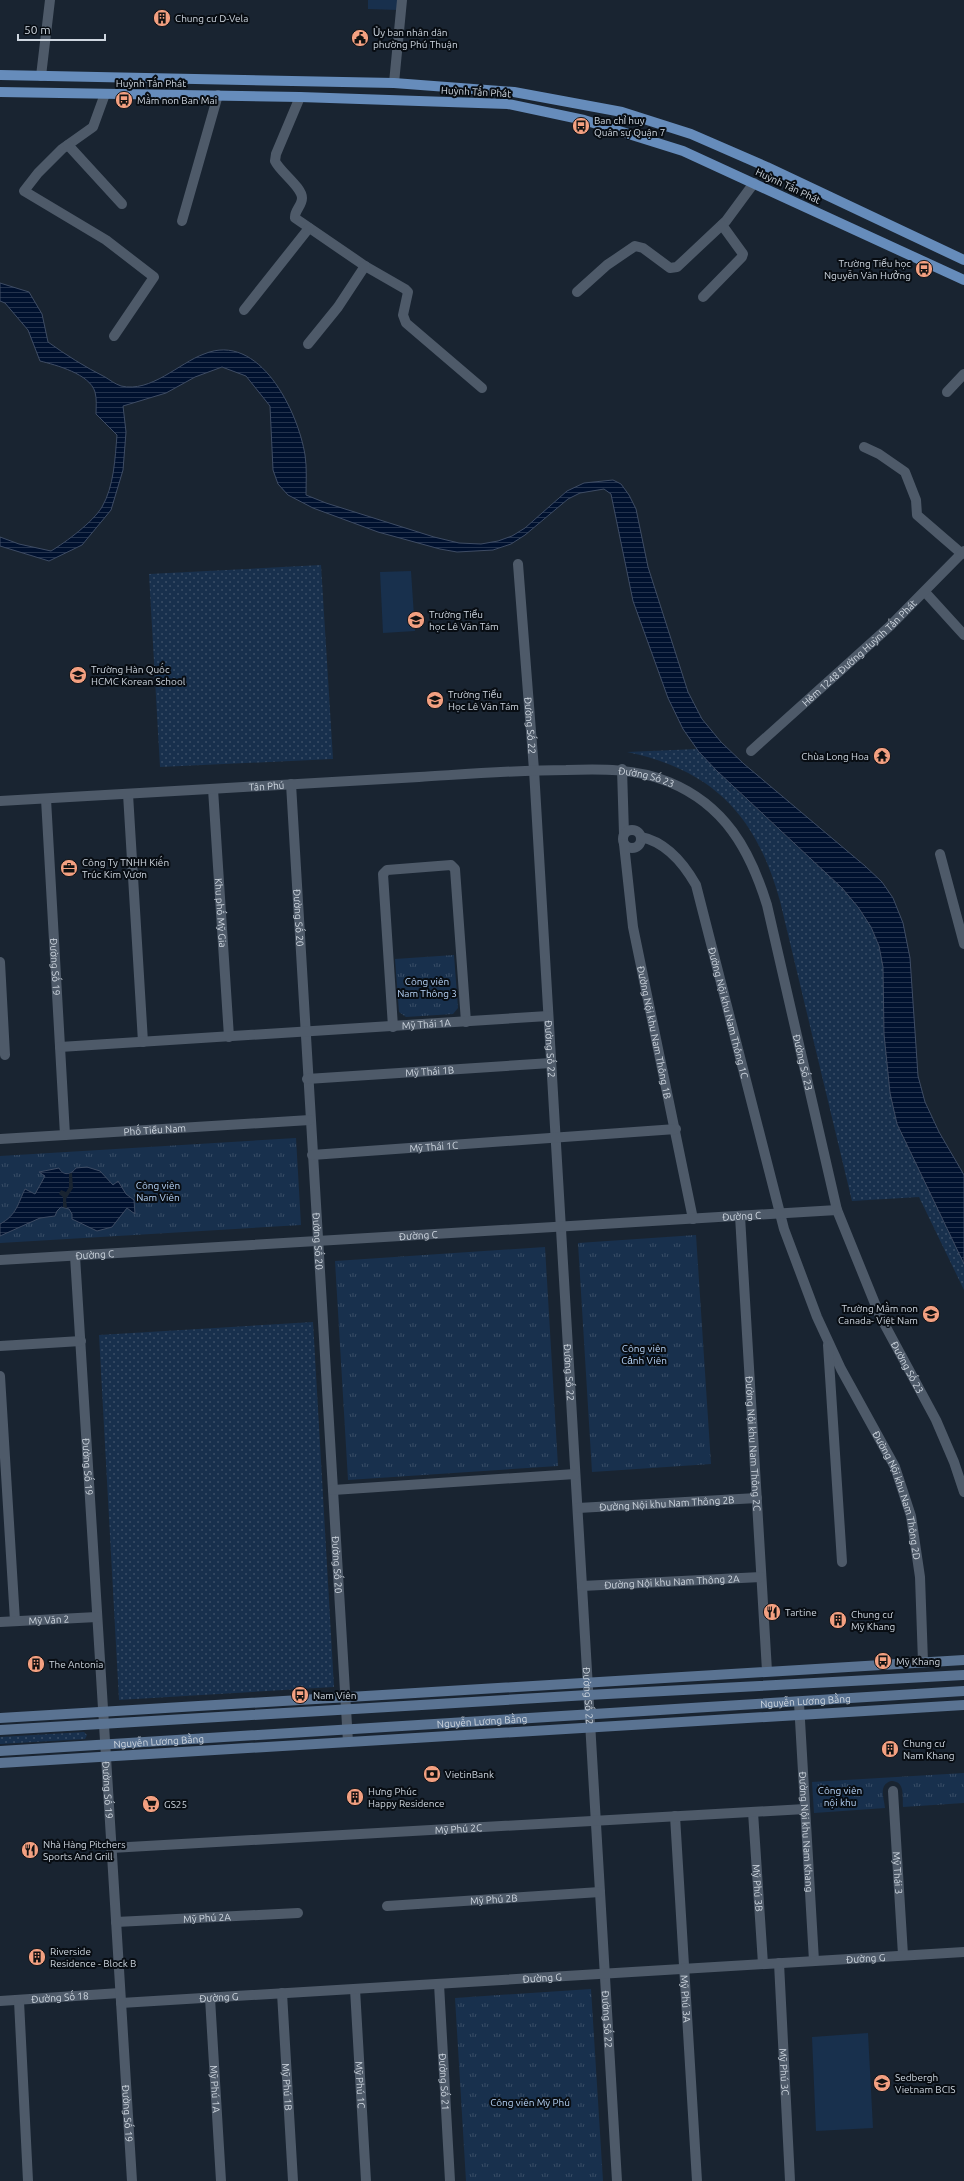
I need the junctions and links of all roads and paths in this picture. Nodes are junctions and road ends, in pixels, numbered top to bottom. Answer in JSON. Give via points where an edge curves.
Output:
{"nodes":[{"id":1,"x":50,"y":0,"type":"edge"},
{"id":2,"x":402,"y":0,"type":"edge"},
{"id":3,"x":0,"y":76,"type":"edge"},
{"id":4,"x":41,"y":76,"type":"junction"},
{"id":5,"x":311,"y":82,"type":"junction"},
{"id":6,"x":394,"y":83,"type":"junction"},
{"id":7,"x":0,"y":92,"type":"edge"},
{"id":8,"x":41,"y":93,"type":"junction"},
{"id":9,"x":105,"y":94,"type":"junction"},
{"id":10,"x":218,"y":95,"type":"junction"},
{"id":11,"x":305,"y":97,"type":"junction"},
{"id":12,"x":393,"y":100,"type":"junction"},
{"id":13,"x":68,"y":145,"type":"junction"},
{"id":14,"x":754,"y":184,"type":"junction"},
{"id":15,"x":122,"y":204,"type":"dead end"},
{"id":16,"x":182,"y":222,"type":"dead end"},
{"id":17,"x":722,"y":225,"type":"junction"},
{"id":18,"x":309,"y":228,"type":"junction"},
{"id":19,"x":904,"y":232,"type":"junction"},
{"id":20,"x":896,"y":248,"type":"junction"},
{"id":21,"x":964,"y":260,"type":"edge"},
{"id":22,"x":365,"y":266,"type":"junction"},
{"id":23,"x":964,"y":280,"type":"edge"},
{"id":24,"x":577,"y":292,"type":"dead end"},
{"id":25,"x":703,"y":297,"type":"dead end"},
{"id":26,"x":244,"y":310,"type":"dead end"},
{"id":27,"x":114,"y":336,"type":"dead end"},
{"id":28,"x":308,"y":344,"type":"dead end"},
{"id":29,"x":964,"y":374,"type":"edge"},
{"id":30,"x":482,"y":388,"type":"dead end"},
{"id":31,"x":947,"y":392,"type":"dead end"},
{"id":32,"x":864,"y":447,"type":"dead end"},
{"id":33,"x":963,"y":553,"type":"edge"},
{"id":34,"x":518,"y":564,"type":"dead end"},
{"id":35,"x":925,"y":592,"type":"junction"},
{"id":36,"x":964,"y":635,"type":"edge"},
{"id":37,"x":751,"y":751,"type":"dead end"},
{"id":38,"x":534,"y":770,"type":"junction"},
{"id":39,"x":622,"y":770,"type":"junction"},
{"id":40,"x":291,"y":784,"type":"junction"},
{"id":41,"x":213,"y":789,"type":"junction"},
{"id":42,"x":128,"y":794,"type":"junction"},
{"id":43,"x":46,"y":799,"type":"junction"},
{"id":44,"x":0,"y":802,"type":"edge"},
{"id":45,"x":641,"y":837,"type":"junction"},
{"id":46,"x":624,"y":839,"type":"junction"},
{"id":47,"x":940,"y":854,"type":"dead end"},
{"id":48,"x":964,"y":944,"type":"edge"},
{"id":49,"x":0,"y":962,"type":"edge"},
{"id":50,"x":548,"y":1016,"type":"junction"},
{"id":51,"x":466,"y":1022,"type":"junction"},
{"id":52,"x":393,"y":1027,"type":"junction"},
{"id":53,"x":305,"y":1032,"type":"junction"},
{"id":54,"x":229,"y":1037,"type":"junction"},
{"id":55,"x":143,"y":1042,"type":"junction"},
{"id":56,"x":60,"y":1047,"type":"junction"},
{"id":57,"x":5,"y":1055,"type":"dead end"},
{"id":58,"x":551,"y":1063,"type":"junction"},
{"id":59,"x":308,"y":1079,"type":"junction"},
{"id":60,"x":310,"y":1120,"type":"junction"},
{"id":61,"x":676,"y":1129,"type":"junction"},
{"id":62,"x":65,"y":1135,"type":"junction"},
{"id":63,"x":556,"y":1137,"type":"junction"},
{"id":64,"x":0,"y":1139,"type":"edge"},
{"id":65,"x":312,"y":1155,"type":"junction"},
{"id":66,"x":837,"y":1210,"type":"junction"},
{"id":67,"x":779,"y":1213,"type":"junction"},
{"id":68,"x":740,"y":1216,"type":"junction"},
{"id":69,"x":693,"y":1219,"type":"junction"},
{"id":70,"x":561,"y":1227,"type":"junction"},
{"id":71,"x":317,"y":1241,"type":"junction"},
{"id":72,"x":76,"y":1256,"type":"junction"},
{"id":73,"x":0,"y":1260,"type":"edge"},
{"id":74,"x":827,"y":1340,"type":"junction"},
{"id":75,"x":81,"y":1341,"type":"junction"},
{"id":76,"x":0,"y":1346,"type":"edge"},
{"id":77,"x":0,"y":1376,"type":"edge"},
{"id":78,"x":576,"y":1474,"type":"junction"},
{"id":79,"x":332,"y":1490,"type":"junction"},
{"id":80,"x":964,"y":1492,"type":"edge"},
{"id":81,"x":757,"y":1498,"type":"junction"},
{"id":82,"x":578,"y":1508,"type":"junction"},
{"id":83,"x":842,"y":1562,"type":"dead end"},
{"id":84,"x":761,"y":1577,"type":"junction"},
{"id":85,"x":582,"y":1586,"type":"junction"},
{"id":86,"x":97,"y":1617,"type":"junction"},
{"id":87,"x":15,"y":1621,"type":"junction"},
{"id":88,"x":0,"y":1622,"type":"edge"},
{"id":89,"x":964,"y":1660,"type":"edge"},
{"id":90,"x":923,"y":1662,"type":"junction"},
{"id":91,"x":767,"y":1671,"type":"junction"},
{"id":92,"x":964,"y":1674,"type":"edge"},
{"id":93,"x":588,"y":1683,"type":"junction"},
{"id":94,"x":964,"y":1692,"type":"edge"},
{"id":95,"x":588,"y":1695,"type":"junction"},
{"id":96,"x":346,"y":1698,"type":"junction"},
{"id":97,"x":799,"y":1703,"type":"junction"},
{"id":98,"x":964,"y":1705,"type":"edge"},
{"id":99,"x":346,"y":1710,"type":"junction"},
{"id":100,"x":103,"y":1712,"type":"junction"},
{"id":101,"x":800,"y":1715,"type":"junction"},
{"id":102,"x":590,"y":1716,"type":"junction"},
{"id":103,"x":0,"y":1718,"type":"edge"},
{"id":104,"x":104,"y":1724,"type":"junction"},
{"id":105,"x":590,"y":1728,"type":"junction"},
{"id":106,"x":0,"y":1730,"type":"edge"},
{"id":107,"x":348,"y":1730,"type":"junction"},
{"id":108,"x":348,"y":1742,"type":"junction"},
{"id":109,"x":105,"y":1745,"type":"junction"},
{"id":110,"x":0,"y":1751,"type":"edge"},
{"id":111,"x":106,"y":1757,"type":"junction"},
{"id":112,"x":0,"y":1763,"type":"edge"},
{"id":113,"x":893,"y":1791,"type":"dead end"},
{"id":114,"x":805,"y":1809,"type":"junction"},
{"id":115,"x":753,"y":1812,"type":"junction"},
{"id":116,"x":675,"y":1816,"type":"junction"},
{"id":117,"x":596,"y":1821,"type":"junction"},
{"id":118,"x":111,"y":1848,"type":"junction"},
{"id":119,"x":600,"y":1892,"type":"junction"},
{"id":120,"x":387,"y":1906,"type":"dead end"},
{"id":121,"x":298,"y":1913,"type":"dead end"},
{"id":122,"x":116,"y":1922,"type":"junction"},
{"id":123,"x":964,"y":1952,"type":"edge"},
{"id":124,"x":903,"y":1955,"type":"junction"},
{"id":125,"x":814,"y":1961,"type":"junction"},
{"id":126,"x":779,"y":1963,"type":"junction"},
{"id":127,"x":763,"y":1964,"type":"junction"},
{"id":128,"x":684,"y":1969,"type":"junction"},
{"id":129,"x":605,"y":1974,"type":"junction"},
{"id":130,"x":439,"y":1984,"type":"junction"},
{"id":131,"x":355,"y":1989,"type":"junction"},
{"id":132,"x":282,"y":1993,"type":"junction"},
{"id":133,"x":121,"y":1998,"type":"junction"},
{"id":134,"x":210,"y":1998,"type":"junction"},
{"id":135,"x":19,"y":2000,"type":"junction"},
{"id":136,"x":0,"y":2001,"type":"edge"},
{"id":137,"x":28,"y":2181,"type":"edge"},
{"id":138,"x":132,"y":2181,"type":"edge"},
{"id":139,"x":221,"y":2181,"type":"edge"},
{"id":140,"x":293,"y":2181,"type":"edge"},
{"id":141,"x":366,"y":2181,"type":"edge"},
{"id":142,"x":450,"y":2181,"type":"edge"},
{"id":143,"x":617,"y":2181,"type":"edge"},
{"id":144,"x":697,"y":2181,"type":"edge"},
{"id":145,"x":790,"y":2181,"type":"edge"}],
"edges":[{"from":1,"to":4,"type":"street"},
{"from":2,"to":6,"type":"street"},
{"from":3,"to":4,"type":"main road","name":"Huỳnh Tấn Phát"},
{"from":4,"to":5,"type":"main road","name":"Huỳnh Tấn Phát"},
{"from":4,"to":8,"type":"main road"},
{"from":5,"to":6,"type":"main road","name":"Huỳnh Tấn Phát"},
{"from":5,"to":11,"type":"main road"},
{"from":6,"to":12,"type":"main road"},
{"from":6,"to":19,"type":"main road","name":"Huỳnh Tấn Phát","via":[[514,92],[622,112],[691,134]]},
{"from":7,"to":8,"type":"main road","name":"Huỳnh Tấn Phát"},
{"from":8,"to":9,"type":"main road","name":"Huỳnh Tấn Phát"},
{"from":9,"to":10,"type":"main road","name":"Huỳnh Tấn Phát"},
{"from":9,"to":13,"type":"street","via":[[93,127]]},
{"from":10,"to":11,"type":"main road","name":"Huỳnh Tấn Phát"},
{"from":10,"to":16,"type":"street"},
{"from":11,"to":12,"type":"main road","name":"Huỳnh Tấn Phát"},
{"from":11,"to":18,"type":"street","via":[[276,154],[275,161],[301,193],[302,203],[294,216]]},
{"from":12,"to":14,"type":"main road","name":"Huỳnh Tấn Phát","via":[[503,104],[584,120],[683,151]]},
{"from":13,"to":15,"type":"street"},
{"from":13,"to":27,"type":"street","via":[[38,173],[24,192],[106,240],[154,277]]},
{"from":14,"to":17,"type":"street"},
{"from":14,"to":20,"type":"main road","name":"Huỳnh Tấn Phát"},
{"from":17,"to":24,"type":"street","via":[[677,267],[670,268],[643,248],[635,246],[607,265]]},
{"from":17,"to":25,"type":"street","via":[[743,254],[742,258]]},
{"from":18,"to":22,"type":"street"},
{"from":18,"to":26,"type":"street"},
{"from":19,"to":20,"type":"main road"},
{"from":19,"to":21,"type":"main road","name":"Huỳnh Tấn Phát"},
{"from":20,"to":23,"type":"main road","name":"Huỳnh Tấn Phát"},
{"from":22,"to":28,"type":"street","via":[[338,307]]},
{"from":22,"to":30,"type":"street","via":[[408,292],[403,315],[406,323]]},
{"from":29,"to":31,"type":"street"},
{"from":32,"to":33,"type":"street","via":[[905,472],[916,500],[917,515]]},
{"from":33,"to":35,"type":"street","name":"Hẻm 1248 Đường Huỳnh Tấn Phát"},
{"from":34,"to":38,"type":"street","name":"Đường Số 22"},
{"from":35,"to":36,"type":"street"},
{"from":35,"to":37,"type":"street","name":"Hẻm 1248 Đường Huỳnh Tấn Phát"},
{"from":38,"to":39,"type":"street","name":"Đường Số 23"},
{"from":38,"to":40,"type":"street","name":"Tân Phú"},
{"from":38,"to":50,"type":"street","name":"Đường Số 22"},
{"from":39,"to":46,"type":"street","name":"Đường Nội khu Nam Thông 1B"},
{"from":39,"to":66,"type":"street","name":"Đường Số 23","via":[[662,779],[698,798],[729,826],[747,852],[767,905]]},
{"from":40,"to":41,"type":"street","name":"Tân Phú"},
{"from":40,"to":53,"type":"street","name":"Đường Số 20"},
{"from":41,"to":42,"type":"street","name":"Tân Phú"},
{"from":41,"to":54,"type":"street","name":"Khu phố Mỹ Gia"},
{"from":42,"to":43,"type":"street","name":"Tân Phú"},
{"from":42,"to":55,"type":"street"},
{"from":43,"to":44,"type":"street","name":"Tân Phú"},
{"from":43,"to":56,"type":"street","name":"Đường Số 19"},
{"from":45,"to":46,"type":"street","via":[[639,833],[630,830]]},
{"from":45,"to":46,"type":"street","via":[[640,845],[635,848],[629,848]]},
{"from":45,"to":67,"type":"street","name":"Đường Nội khu Nam Thông 1C","via":[[659,844],[678,860],[690,874],[700,895]]},
{"from":46,"to":61,"type":"street","name":"Đường Nội khu Nam Thông 1B","via":[[633,927]]},
{"from":47,"to":48,"type":"street"},
{"from":49,"to":57,"type":"street"},
{"from":50,"to":51,"type":"street","name":"Mỹ Thái 1A"},
{"from":50,"to":58,"type":"street","name":"Đường Số 22"},
{"from":51,"to":52,"type":"street","name":"Mỹ Thái 1A"},
{"from":51,"to":52,"type":"street","via":[[455,869],[451,865],[387,870],[383,874]]},
{"from":52,"to":53,"type":"street","name":"Mỹ Thái 1A"},
{"from":53,"to":54,"type":"street"},
{"from":53,"to":59,"type":"street","name":"Đường Số 20"},
{"from":54,"to":55,"type":"street"},
{"from":55,"to":56,"type":"street"},
{"from":56,"to":62,"type":"street","name":"Đường Số 19"},
{"from":58,"to":59,"type":"street","name":"Mỹ Thái 1B"},
{"from":58,"to":63,"type":"street","name":"Đường Số 22"},
{"from":59,"to":60,"type":"street","name":"Đường Số 20"},
{"from":60,"to":62,"type":"street","name":"Phố Tiểu Nam"},
{"from":60,"to":65,"type":"street","name":"Đường Số 20"},
{"from":61,"to":63,"type":"street","name":"Mỹ Thái 1C"},
{"from":61,"to":69,"type":"street","name":"Đường Nội khu Nam Thông 1B"},
{"from":62,"to":64,"type":"street","name":"Phố Tiểu Nam"},
{"from":63,"to":65,"type":"street","name":"Mỹ Thái 1C"},
{"from":63,"to":70,"type":"street","name":"Đường Số 22"},
{"from":65,"to":71,"type":"street","name":"Đường Số 20"},
{"from":66,"to":67,"type":"street","name":"Đường C"},
{"from":66,"to":80,"type":"street","name":"Đường Số 23","via":[[880,1316],[936,1420]]},
{"from":67,"to":68,"type":"street","name":"Đường C"},
{"from":67,"to":74,"type":"street","name":"Đường Nội khu Nam Thông 2D","via":[[806,1291]]},
{"from":68,"to":69,"type":"street","name":"Đường C"},
{"from":68,"to":81,"type":"street","name":"Đường Nội khu Nam Thông 2C"},
{"from":69,"to":70,"type":"street","name":"Đường C"},
{"from":70,"to":71,"type":"street","name":"Đường C"},
{"from":70,"to":78,"type":"street","name":"Đường Số 22"},
{"from":71,"to":72,"type":"street","name":"Đường C"},
{"from":71,"to":79,"type":"street","name":"Đường Số 20"},
{"from":72,"to":73,"type":"street","name":"Đường C"},
{"from":72,"to":75,"type":"street","name":"Đường Số 19"},
{"from":74,"to":83,"type":"street","name":"Đường Nội khu Nam Thông 2D"},
{"from":74,"to":90,"type":"street","name":"Đường Nội khu Nam Thông 2D","via":[[889,1456],[906,1499],[915,1533]]},
{"from":75,"to":76,"type":"street"},
{"from":75,"to":86,"type":"street","name":"Đường Số 19"},
{"from":77,"to":87,"type":"street"},
{"from":78,"to":79,"type":"street"},
{"from":78,"to":82,"type":"street","name":"Đường Số 22"},
{"from":79,"to":96,"type":"street","name":"Đường Số 20"},
{"from":81,"to":82,"type":"street","name":"Đường Nội khu Nam Thông 2B"},
{"from":81,"to":84,"type":"street","name":"Đường Nội khu Nam Thông 2C"},
{"from":82,"to":85,"type":"street","name":"Đường Số 22"},
{"from":84,"to":85,"type":"street","name":"Đường Nội khu Nam Thông 2A"},
{"from":84,"to":91,"type":"street","name":"Đường Nội khu Nam Thông 2C"},
{"from":85,"to":93,"type":"street","name":"Đường Số 22"},
{"from":86,"to":87,"type":"street","name":"Mỹ Văn 2"},
{"from":86,"to":100,"type":"street","name":"Đường Số 19"},
{"from":87,"to":88,"type":"street","name":"Mỹ Văn 2"},
{"from":89,"to":90,"type":"main road"},
{"from":90,"to":91,"type":"main road"},
{"from":91,"to":93,"type":"main road"},
{"from":92,"to":95,"type":"main road","name":"Nguyễn Lương Bằng"},
{"from":93,"to":95,"type":"street","name":"Đường Số 22"},
{"from":93,"to":96,"type":"main road"},
{"from":94,"to":97,"type":"main road","name":"Nguyễn Lương Bằng"},
{"from":95,"to":99,"type":"main road","name":"Nguyễn Lương Bằng"},
{"from":95,"to":102,"type":"street","name":"Đường Số 22"},
{"from":96,"to":99,"type":"street","name":"Đường Số 20"},
{"from":96,"to":100,"type":"main road"},
{"from":97,"to":101,"type":"street","name":"Đường Nội khu Nam Khang"},
{"from":97,"to":102,"type":"main road","name":"Nguyễn Lương Bằng"},
{"from":98,"to":101,"type":"main road","name":"Nguyễn Lương Bằng"},
{"from":99,"to":104,"type":"main road","name":"Nguyễn Lương Bằng"},
{"from":99,"to":107,"type":"street","name":"Đường Số 20"},
{"from":100,"to":103,"type":"main road"},
{"from":100,"to":104,"type":"street","name":"Đường Số 19"},
{"from":101,"to":105,"type":"main road","name":"Nguyễn Lương Bằng"},
{"from":101,"to":114,"type":"street","name":"Đường Nội khu Nam Khang"},
{"from":102,"to":105,"type":"street","name":"Đường Số 22"},
{"from":102,"to":107,"type":"main road","name":"Nguyễn Lương Bằng"},
{"from":104,"to":106,"type":"main road","name":"Nguyễn Lương Bằng"},
{"from":104,"to":109,"type":"street","name":"Đường Số 19"},
{"from":105,"to":108,"type":"main road","name":"Nguyễn Lương Bằng"},
{"from":105,"to":117,"type":"street","name":"Đường Số 22"},
{"from":107,"to":108,"type":"street","name":"Đường Số 20"},
{"from":107,"to":109,"type":"main road","name":"Nguyễn Lương Bằng"},
{"from":108,"to":111,"type":"main road","name":"Nguyễn Lương Bằng"},
{"from":109,"to":110,"type":"main road","name":"Nguyễn Lương Bằng"},
{"from":109,"to":111,"type":"street","name":"Đường Số 19"},
{"from":111,"to":112,"type":"main road","name":"Nguyễn Lương Bằng"},
{"from":111,"to":118,"type":"street","name":"Đường Số 19"},
{"from":113,"to":124,"type":"street","name":"Mỹ Thái 3"},
{"from":114,"to":115,"type":"street","name":"Mỹ Phú 2C"},
{"from":114,"to":125,"type":"street","name":"Đường Nội khu Nam Khang"},
{"from":115,"to":116,"type":"street","name":"Mỹ Phú 2C"},
{"from":115,"to":127,"type":"street","name":"Mỹ Phú 3B"},
{"from":116,"to":117,"type":"street","name":"Mỹ Phú 2C"},
{"from":116,"to":128,"type":"street","name":"Mỹ Phú 3A"},
{"from":117,"to":118,"type":"street","name":"Mỹ Phú 2C"},
{"from":117,"to":119,"type":"street","name":"Đường Số 22"},
{"from":118,"to":122,"type":"street","name":"Đường Số 19"},
{"from":119,"to":120,"type":"street","name":"Mỹ Phú 2B"},
{"from":119,"to":129,"type":"street","name":"Đường Số 22"},
{"from":121,"to":122,"type":"street","name":"Mỹ Phú 2A"},
{"from":122,"to":133,"type":"street","name":"Đường Số 19"},
{"from":123,"to":124,"type":"street","name":"Đường G"},
{"from":124,"to":125,"type":"street","name":"Đường G"},
{"from":125,"to":126,"type":"street","name":"Đường G"},
{"from":126,"to":127,"type":"street","name":"Đường G"},
{"from":126,"to":145,"type":"street","name":"Mỹ Phú 3C"},
{"from":127,"to":128,"type":"street","name":"Đường G"},
{"from":128,"to":129,"type":"street","name":"Đường G"},
{"from":128,"to":144,"type":"street","name":"Mỹ Phú 3A"},
{"from":129,"to":130,"type":"street","name":"Đường G"},
{"from":129,"to":143,"type":"street","name":"Đường Số 22"},
{"from":130,"to":131,"type":"street","name":"Đường G"},
{"from":130,"to":142,"type":"street","name":"Đường Số 21"},
{"from":131,"to":132,"type":"street","name":"Đường G"},
{"from":131,"to":141,"type":"street","name":"Mỹ Phú 1C"},
{"from":132,"to":134,"type":"street","name":"Đường G"},
{"from":132,"to":140,"type":"street","name":"Mỹ Phú 1B"},
{"from":133,"to":134,"type":"street","name":"Đường G"},
{"from":133,"to":135,"type":"street","name":"Đường Số 18"},
{"from":133,"to":138,"type":"street","name":"Đường Số 19"},
{"from":134,"to":139,"type":"street","name":"Mỹ Phú 1A"},
{"from":135,"to":136,"type":"street","name":"Đường Số 18"},
{"from":135,"to":137,"type":"street"}]}
